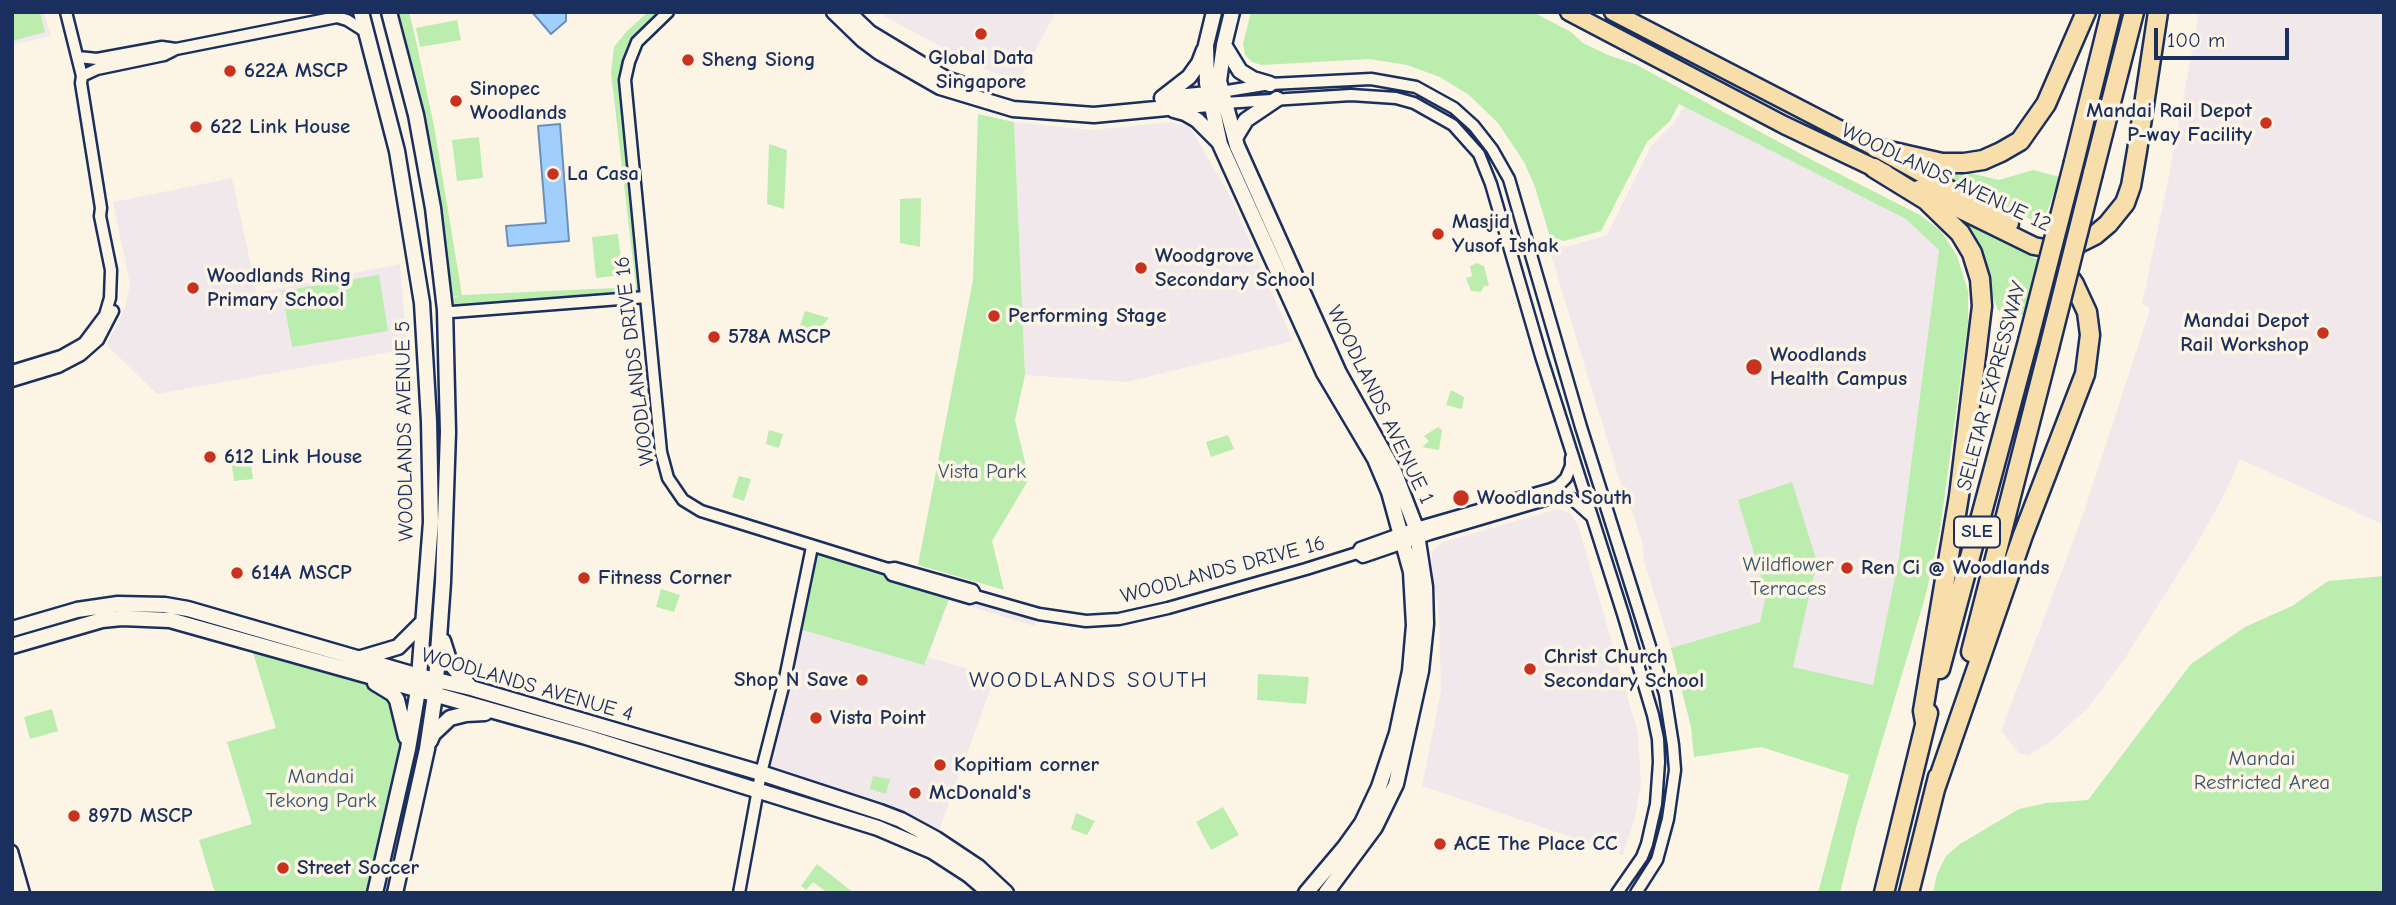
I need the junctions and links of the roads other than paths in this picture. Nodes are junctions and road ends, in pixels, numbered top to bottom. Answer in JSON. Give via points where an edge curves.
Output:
{"nodes":[{"id":1,"x":66,"y":12,"type":"edge"},
{"id":2,"x":361,"y":12,"type":"edge"},
{"id":3,"x":389,"y":12,"type":"edge"},
{"id":4,"x":668,"y":12,"type":"edge"},
{"id":5,"x":834,"y":12,"type":"edge"},
{"id":6,"x":848,"y":12,"type":"edge"},
{"id":7,"x":1214,"y":12,"type":"edge"},
{"id":8,"x":1231,"y":12,"type":"edge"},
{"id":9,"x":1569,"y":12,"type":"edge"},
{"id":10,"x":1613,"y":12,"type":"edge"},
{"id":11,"x":2086,"y":12,"type":"edge"},
{"id":12,"x":2111,"y":12,"type":"edge"},
{"id":13,"x":2134,"y":12,"type":"edge"},
{"id":14,"x":2158,"y":12,"type":"edge"},
{"id":15,"x":340,"y":15,"type":"edge"},
{"id":16,"x":367,"y":32,"type":"junction"},
{"id":17,"x":1206,"y":45,"type":"junction"},
{"id":18,"x":1224,"y":45,"type":"junction"},
{"id":19,"x":176,"y":49,"type":"junction"},
{"id":20,"x":78,"y":57,"type":"junction"},
{"id":21,"x":82,"y":76,"type":"junction"},
{"id":22,"x":1270,"y":84,"type":"junction"},
{"id":23,"x":1216,"y":98,"type":"junction"},
{"id":24,"x":1277,"y":99,"type":"junction"},
{"id":25,"x":1162,"y":103,"type":"junction"},
{"id":26,"x":1235,"y":138,"type":"junction"},
{"id":27,"x":1220,"y":144,"type":"junction"},
{"id":28,"x":1876,"y":148,"type":"junction"},
{"id":29,"x":1874,"y":168,"type":"junction"},
{"id":30,"x":101,"y":208,"type":"junction"},
{"id":31,"x":433,"y":208,"type":"junction"},
{"id":32,"x":1282,"y":248,"type":"junction"},
{"id":33,"x":2050,"y":249,"type":"junction"},
{"id":34,"x":418,"y":270,"type":"junction"},
{"id":35,"x":1283,"y":284,"type":"junction"},
{"id":36,"x":646,"y":297,"type":"junction"},
{"id":37,"x":445,"y":310,"type":"junction"},
{"id":38,"x":12,"y":371,"type":"edge"},
{"id":39,"x":12,"y":381,"type":"edge"},
{"id":40,"x":1570,"y":444,"type":"junction"},
{"id":41,"x":1594,"y":521,"type":"junction"},
{"id":42,"x":1410,"y":536,"type":"junction"},
{"id":43,"x":812,"y":547,"type":"junction"},
{"id":44,"x":441,"y":622,"type":"junction"},
{"id":45,"x":422,"y":623,"type":"junction"},
{"id":46,"x":12,"y":629,"type":"edge"},
{"id":47,"x":12,"y":646,"type":"edge"},
{"id":48,"x":360,"y":659,"type":"junction"},
{"id":49,"x":359,"y":674,"type":"junction"},
{"id":50,"x":436,"y":680,"type":"junction"},
{"id":51,"x":419,"y":683,"type":"junction"},
{"id":52,"x":471,"y":688,"type":"junction"},
{"id":53,"x":435,"y":695,"type":"junction"},
{"id":54,"x":497,"y":713,"type":"junction"},
{"id":55,"x":1925,"y":722,"type":"junction"},
{"id":56,"x":408,"y":749,"type":"junction"},
{"id":57,"x":427,"y":749,"type":"junction"},
{"id":58,"x":761,"y":773,"type":"junction"},
{"id":59,"x":1935,"y":789,"type":"junction"},
{"id":60,"x":760,"y":790,"type":"junction"},
{"id":61,"x":12,"y":851,"type":"edge"},
{"id":62,"x":12,"y":881,"type":"edge"},
{"id":63,"x":15,"y":893,"type":"edge"},
{"id":64,"x":24,"y":893,"type":"edge"},
{"id":65,"x":375,"y":893,"type":"edge"},
{"id":66,"x":395,"y":893,"type":"edge"},
{"id":67,"x":739,"y":893,"type":"edge"},
{"id":68,"x":990,"y":893,"type":"edge"},
{"id":69,"x":1006,"y":893,"type":"edge"},
{"id":70,"x":1306,"y":893,"type":"edge"},
{"id":71,"x":1326,"y":893,"type":"edge"},
{"id":72,"x":1617,"y":893,"type":"edge"},
{"id":73,"x":1636,"y":893,"type":"edge"},
{"id":74,"x":1885,"y":893,"type":"edge"},
{"id":75,"x":1909,"y":893,"type":"edge"}],
"edges":[{"from":1,"to":20,"type":"street"},
{"from":2,"to":16,"type":"street","name":"WOODLANDS AVENUE 5"},
{"from":3,"to":31,"type":"street","name":"WOODLANDS AVENUE 5","via":[[416,115]]},
{"from":4,"to":36,"type":"street","name":"WOODLANDS DRIVE 16","via":[[637,42],[625,80]]},
{"from":5,"to":25,"type":"street","via":[[879,52],[940,87],[1013,109],[1094,115]]},
{"from":6,"to":25,"type":"street","via":[[870,33],[946,79],[1013,100],[1092,107]]},
{"from":7,"to":17,"type":"street","name":"WOODLANDS AVENUE 1"},
{"from":8,"to":18,"type":"street","name":"WOODLANDS AVENUE 1"},
{"from":9,"to":29,"type":"main road","name":"WOODLANDS AVENUE 12"},
{"from":10,"to":28,"type":"main road","name":"WOODLANDS AVENUE 12"},
{"from":11,"to":28,"type":"highway","via":[[2052,94],[2020,141],[1983,160],[1964,163],[1942,163]]},
{"from":12,"to":55,"type":"highway","name":"SELETAR EXPRESSWAY","number":"SLE","bridge":true},
{"from":13,"to":59,"type":"highway","number":"SLE","bridge":true},
{"from":14,"to":33,"type":"highway","via":[[2125,203],[2095,235]]},
{"from":15,"to":16,"type":"street"},
{"from":15,"to":19,"type":"street"},
{"from":16,"to":34,"type":"street","name":"WOODLANDS AVENUE 5","via":[[397,151]]},
{"from":17,"to":23,"type":"street","name":"WOODLANDS AVENUE 1"},
{"from":17,"to":25,"type":"street","via":[[1189,77]]},
{"from":18,"to":22,"type":"street","via":[[1240,71]]},
{"from":18,"to":23,"type":"street","name":"WOODLANDS AVENUE 1"},
{"from":19,"to":20,"type":"street","via":[[163,47],[97,59]]},
{"from":19,"to":21,"type":"street"},
{"from":20,"to":21,"type":"street"},
{"from":21,"to":30,"type":"street"},
{"from":22,"to":23,"type":"street"},
{"from":22,"to":73,"type":"street","via":[[1371,79],[1416,87],[1454,108],[1474,126],[1509,179],[1665,694],[1675,770],[1668,819],[1657,860]]},
{"from":23,"to":24,"type":"street"},
{"from":23,"to":25,"type":"street"},
{"from":23,"to":26,"type":"street","name":"WOODLANDS AVENUE 1"},
{"from":23,"to":27,"type":"street","name":"WOODLANDS AVENUE 1"},
{"from":24,"to":26,"type":"street","via":[[1246,120]]},
{"from":24,"to":40,"type":"street","via":[[1396,97],[1453,125],[1479,155]]},
{"from":25,"to":27,"type":"street","via":[[1197,120]]},
{"from":26,"to":32,"type":"street","name":"WOODLANDS AVENUE 1"},
{"from":27,"to":35,"type":"street","name":"WOODLANDS AVENUE 1"},
{"from":28,"to":33,"type":"main road","name":"WOODLANDS AVENUE 12"},
{"from":29,"to":33,"type":"main road","name":"WOODLANDS AVENUE 12","via":[[2034,246]]},
{"from":29,"to":55,"type":"highway","via":[[1926,200],[1960,233],[1980,279],[1982,306],[1959,496],[1923,711]]},
{"from":30,"to":38,"type":"street","via":[[111,277],[105,314],[77,348]]},
{"from":30,"to":39,"type":"street","via":[[115,262],[117,294],[111,316],[98,340],[81,355]]},
{"from":31,"to":34,"type":"street","via":[[426,222],[431,266]]},
{"from":31,"to":37,"type":"street","name":"WOODLANDS AVENUE 5"},
{"from":32,"to":35,"type":"street"},
{"from":32,"to":42,"type":"street","name":"WOODLANDS AVENUE 1","via":[[1339,373],[1394,471]]},
{"from":33,"to":59,"type":"highway","via":[[2087,312],[2090,335],[2085,374],[2022,535]]},
{"from":34,"to":45,"type":"street","name":"WOODLANDS AVENUE 5","via":[[431,522]]},
{"from":35,"to":42,"type":"street","name":"WOODLANDS AVENUE 1","via":[[1324,373],[1376,459]]},
{"from":36,"to":37,"type":"street"},
{"from":36,"to":43,"type":"street","name":"WOODLANDS DRIVE 16","via":[[661,452],[675,490],[701,511]]},
{"from":37,"to":44,"type":"street","name":"WOODLANDS AVENUE 5","via":[[448,432]]},
{"from":40,"to":41,"type":"street"},
{"from":40,"to":42,"type":"street","name":"WOODLANDS DRIVE 16","via":[[1571,466],[1558,486]]},
{"from":41,"to":42,"type":"street","name":"WOODLANDS DRIVE 16","via":[[1572,499],[1555,497]]},
{"from":41,"to":72,"type":"street","via":[[1653,715],[1659,762],[1647,844]]},
{"from":42,"to":43,"type":"street","name":"WOODLANDS DRIVE 16","via":[[1168,608],[1086,621],[970,598]]},
{"from":42,"to":70,"type":"street","name":"WOODLANDS AVENUE 1","via":[[1414,625],[1397,733],[1362,823]]},
{"from":42,"to":71,"type":"street","name":"WOODLANDS AVENUE 1","via":[[1425,587],[1426,624],[1421,671],[1396,784],[1375,827]]},
{"from":43,"to":58,"type":"street"},
{"from":44,"to":50,"type":"street","name":"WOODLANDS AVENUE 5"},
{"from":44,"to":52,"type":"street","via":[[450,663]]},
{"from":45,"to":48,"type":"street","via":[[398,647]]},
{"from":45,"to":51,"type":"street","name":"WOODLANDS AVENUE 5"},
{"from":46,"to":48,"type":"street","name":"WOODLANDS AVENUE 4","via":[[77,610],[118,604],[165,605]]},
{"from":47,"to":49,"type":"street","name":"WOODLANDS AVENUE 4","via":[[102,620],[148,618],[170,620]]},
{"from":48,"to":51,"type":"street","name":"WOODLANDS AVENUE 4"},
{"from":49,"to":51,"type":"street","name":"WOODLANDS AVENUE 4"},
{"from":49,"to":56,"type":"street","via":[[397,700]]},
{"from":50,"to":51,"type":"street","name":"WOODLANDS AVENUE 4"},
{"from":50,"to":52,"type":"street","name":"WOODLANDS AVENUE 4"},
{"from":50,"to":53,"type":"street","name":"WOODLANDS AVENUE 5"},
{"from":51,"to":53,"type":"street","name":"WOODLANDS AVENUE 4"},
{"from":51,"to":56,"type":"street","name":"WOODLANDS AVENUE 5"},
{"from":52,"to":58,"type":"street","name":"WOODLANDS AVENUE 4"},
{"from":53,"to":54,"type":"street","name":"WOODLANDS AVENUE 4"},
{"from":53,"to":57,"type":"street","name":"WOODLANDS AVENUE 5"},
{"from":54,"to":57,"type":"street","via":[[450,718],[433,734]]},
{"from":54,"to":60,"type":"street","name":"WOODLANDS AVENUE 4"},
{"from":55,"to":74,"type":"highway","name":"SELETAR EXPRESSWAY","number":"SLE"},
{"from":56,"to":65,"type":"street","name":"WOODLANDS AVENUE 5"},
{"from":57,"to":66,"type":"street","name":"WOODLANDS AVENUE 5"},
{"from":58,"to":60,"type":"street"},
{"from":58,"to":69,"type":"street","name":"WOODLANDS AVENUE 4","via":[[901,820],[978,867]]},
{"from":59,"to":75,"type":"highway","number":"SLE"},
{"from":60,"to":67,"type":"street"},
{"from":60,"to":68,"type":"street","name":"WOODLANDS AVENUE 4","via":[[878,828],[932,851]]},
{"from":61,"to":64,"type":"street"},
{"from":62,"to":63,"type":"street"}]}
